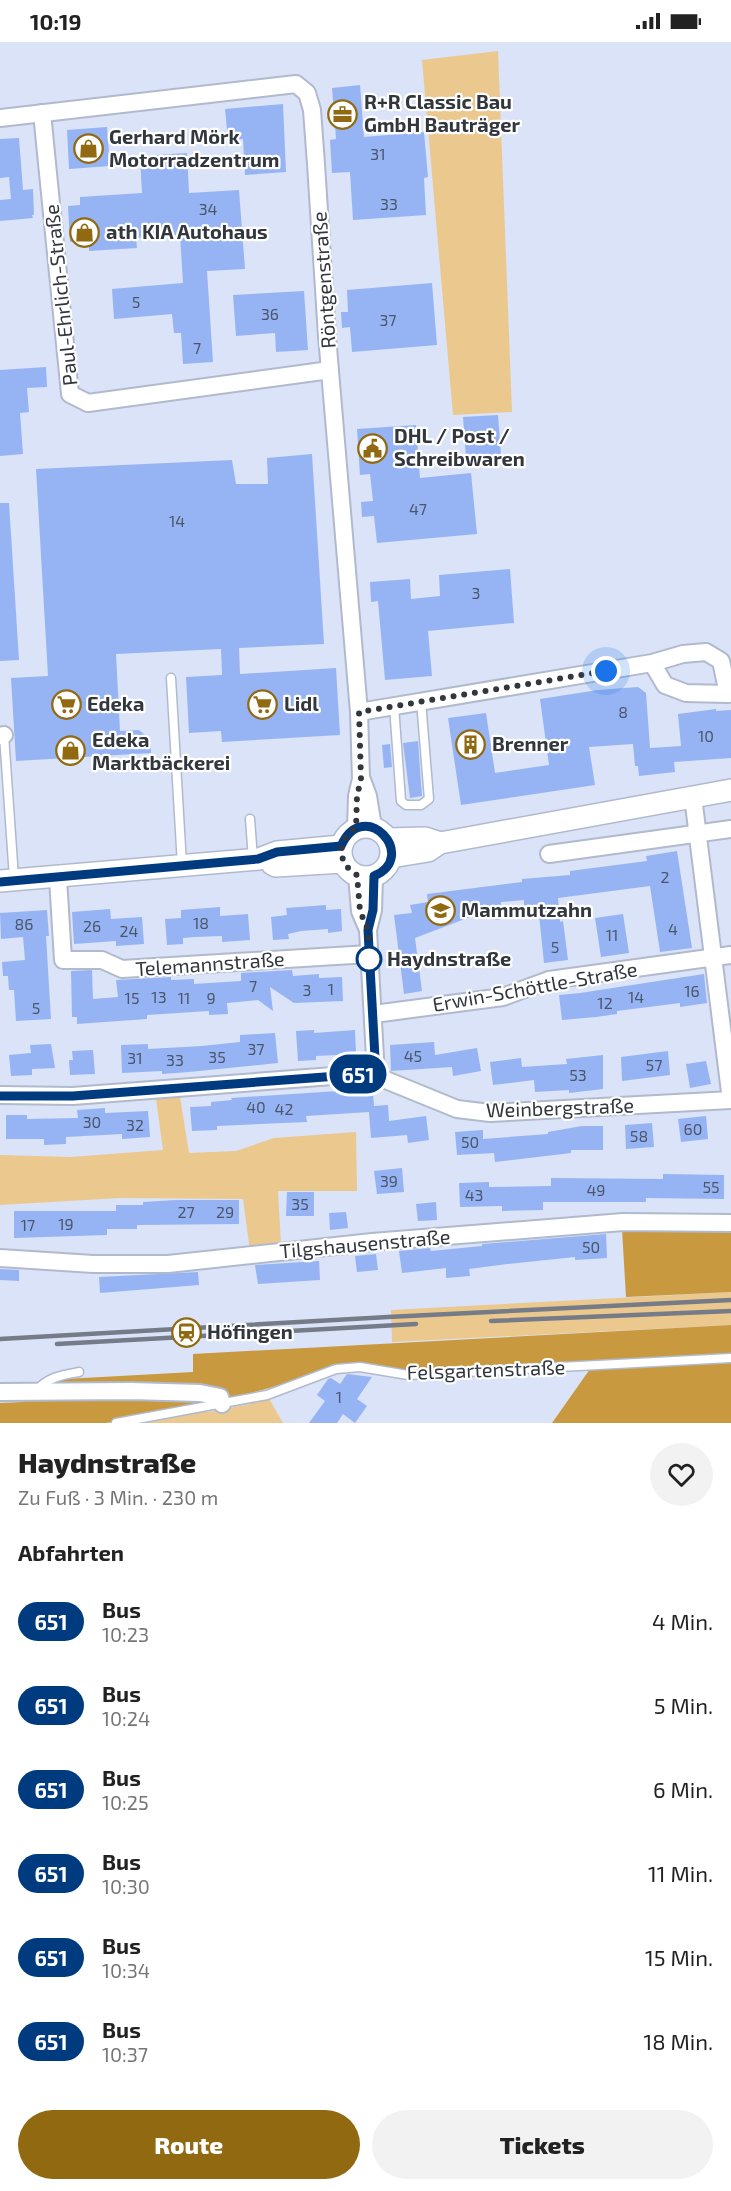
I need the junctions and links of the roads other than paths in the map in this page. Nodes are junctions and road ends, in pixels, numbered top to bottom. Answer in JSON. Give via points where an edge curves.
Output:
{"nodes":[{"id":1,"x":42,"y":113,"type":"junction"},
{"id":2,"x":0,"y":118,"type":"edge"},
{"id":3,"x":330,"y":370,"type":"junction"},
{"id":4,"x":652,"y":663,"type":"junction"},
{"id":5,"x":171,"y":678,"type":"dead end"},
{"id":6,"x":729,"y":694,"type":"edge"},
{"id":7,"x":421,"y":701,"type":"junction"},
{"id":8,"x":394,"y":706,"type":"junction"},
{"id":9,"x":359,"y":712,"type":"junction"},
{"id":10,"x":2,"y":735,"type":"edge"},
{"id":11,"x":731,"y":790,"type":"edge"},
{"id":12,"x":693,"y":797,"type":"junction"},
{"id":13,"x":250,"y":819,"type":"dead end"},
{"id":14,"x":731,"y":829,"type":"edge"},
{"id":15,"x":698,"y":834,"type":"junction"},
{"id":16,"x":377,"y":838,"type":"junction"},
{"id":17,"x":549,"y":854,"type":"dead end"},
{"id":18,"x":256,"y":859,"type":"junction"},
{"id":19,"x":182,"y":865,"type":"junction"},
{"id":20,"x":354,"y":865,"type":"junction"},
{"id":21,"x":58,"y":878,"type":"junction"},
{"id":22,"x":7,"y":881,"type":"edge"},
{"id":23,"x":369,"y":954,"type":"junction"},
{"id":24,"x":731,"y":955,"type":"edge"},
{"id":25,"x":713,"y":958,"type":"junction"},
{"id":26,"x":374,"y":1014,"type":"junction"},
{"id":27,"x":376,"y":1076,"type":"junction"},
{"id":28,"x":0,"y":1096,"type":"edge"},
{"id":29,"x":731,"y":1100,"type":"edge"},
{"id":30,"x":731,"y":1223,"type":"edge"},
{"id":31,"x":0,"y":1258,"type":"edge"},
{"id":32,"x":731,"y":1358,"type":"edge"},
{"id":33,"x":79,"y":1372,"type":"dead end"},
{"id":34,"x":36,"y":1391,"type":"junction"},
{"id":35,"x":0,"y":1392,"type":"edge"},
{"id":36,"x":222,"y":1404,"type":"junction"},
{"id":37,"x":116,"y":1423,"type":"edge"}],
"edges":[{"from":1,"to":2,"type":"street","name":"Röntgenstraße"},
{"from":1,"to":3,"type":"street","name":"Paul-Ehrlich-Straße","via":[[70,394],[88,403]]},
{"from":1,"to":3,"type":"street","name":"Röntgenstraße","via":[[296,84],[307,93],[312,110]]},
{"from":3,"to":9,"type":"street","name":"Röntgenstraße"},
{"from":4,"to":6,"type":"street","via":[[666,685],[686,693]]},
{"from":4,"to":6,"type":"street","via":[[706,652],[721,661]]},
{"from":4,"to":7,"type":"street"},
{"from":5,"to":19,"type":"lane"},
{"from":7,"to":8,"type":"street"},
{"from":7,"to":8,"type":"lane","via":[[429,799],[421,805],[401,801]]},
{"from":8,"to":9,"type":"street"},
{"from":9,"to":16,"type":"street","name":"Röntgenstraße","via":[[361,779]]},
{"from":10,"to":22,"type":"lane"},
{"from":11,"to":12,"type":"street"},
{"from":12,"to":15,"type":"street"},
{"from":12,"to":16,"type":"street","via":[[440,843],[428,851]]},
{"from":13,"to":18,"type":"lane"},
{"from":14,"to":15,"type":"street"},
{"from":15,"to":17,"type":"street"},
{"from":15,"to":25,"type":"street"},
{"from":16,"to":20,"type":"street","via":[[345,837]]},
{"from":16,"to":20,"type":"street","via":[[385,869]]},
{"from":18,"to":19,"type":"street"},
{"from":18,"to":20,"type":"street","via":[[277,852]]},
{"from":19,"to":21,"type":"street"},
{"from":20,"to":23,"type":"street","via":[[360,911],[368,930]]},
{"from":21,"to":22,"type":"street"},
{"from":21,"to":23,"type":"street","name":"Telemannstraße","via":[[63,960],[102,960],[122,969]]},
{"from":23,"to":26,"type":"street"},
{"from":24,"to":25,"type":"street","name":"Erwin-Schöttle-Straße"},
{"from":25,"to":26,"type":"street","name":"Erwin-Schöttle-Straße","via":[[549,980],[503,997]]},
{"from":25,"to":29,"type":"street"},
{"from":26,"to":27,"type":"street"},
{"from":27,"to":28,"type":"street","name":"Weinbergstraße","via":[[359,1074],[73,1096]]},
{"from":27,"to":29,"type":"street","name":"Weinbergstraße","via":[[457,1109],[490,1113]]},
{"from":30,"to":31,"type":"street","name":"Tilgshausenstraße","via":[[614,1222],[168,1264]]},
{"from":32,"to":36,"type":"lane","name":"Felsgartenstraße","via":[[408,1375],[344,1369],[267,1395]]},
{"from":33,"to":34,"type":"lane","via":[[44,1382]]},
{"from":34,"to":35,"type":"street"},
{"from":34,"to":36,"type":"street","via":[[200,1393],[219,1397]]},
{"from":36,"to":37,"type":"lane","name":"Felsgartenstraße"}]}
